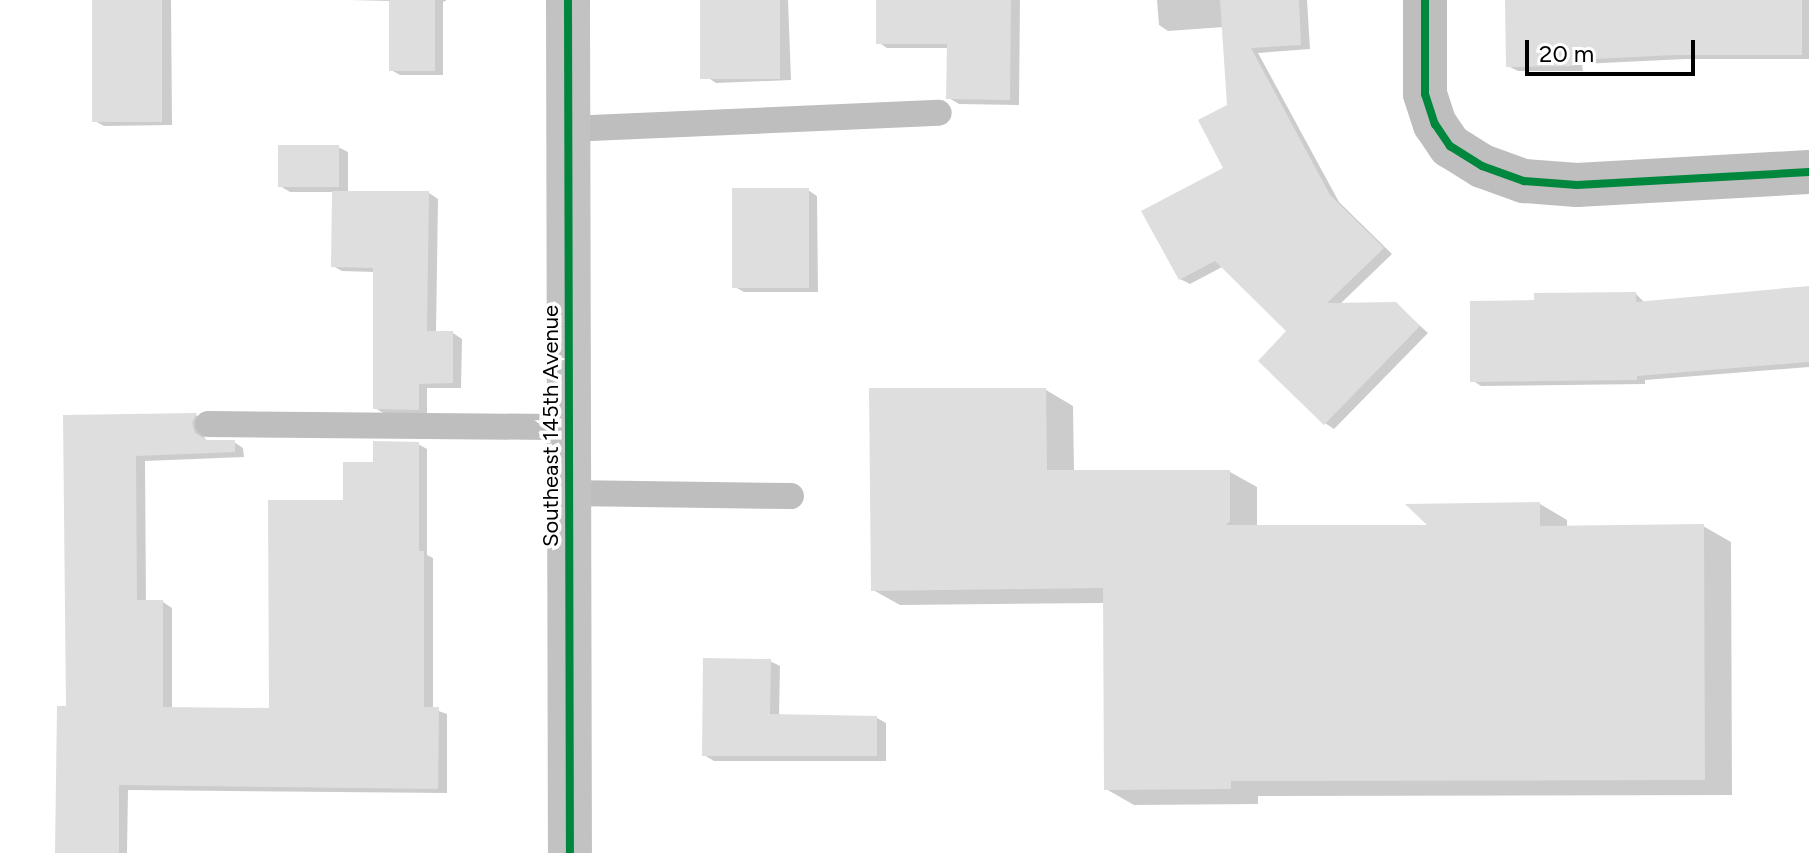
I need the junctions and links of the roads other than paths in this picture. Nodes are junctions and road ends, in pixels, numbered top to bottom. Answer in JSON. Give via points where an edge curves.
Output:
{"nodes":[{"id":1,"x":568,"y":0,"type":"edge"},
{"id":2,"x":1425,"y":0,"type":"edge"},
{"id":3,"x":939,"y":113,"type":"dead end"},
{"id":4,"x":568,"y":129,"type":"junction"},
{"id":5,"x":1809,"y":172,"type":"edge"},
{"id":6,"x":208,"y":424,"type":"dead end"},
{"id":7,"x":570,"y":427,"type":"junction"},
{"id":8,"x":569,"y":493,"type":"junction"},
{"id":9,"x":791,"y":496,"type":"dead end"},
{"id":10,"x":570,"y":853,"type":"edge"}],
"edges":[{"from":1,"to":4,"type":"street","name":"Southeast 145th Avenue"},
{"from":2,"to":5,"type":"street","via":[[1425,94],[1435,124],[1450,146],[1482,166],[1524,181],[1577,185]]},
{"from":3,"to":4,"type":"lane"},
{"from":4,"to":7,"type":"street","name":"Southeast 145th Avenue"},
{"from":6,"to":7,"type":"lane"},
{"from":7,"to":8,"type":"street","name":"Southeast 145th Avenue"},
{"from":8,"to":9,"type":"lane"},
{"from":8,"to":10,"type":"street","name":"Southeast 145th Avenue"}]}
